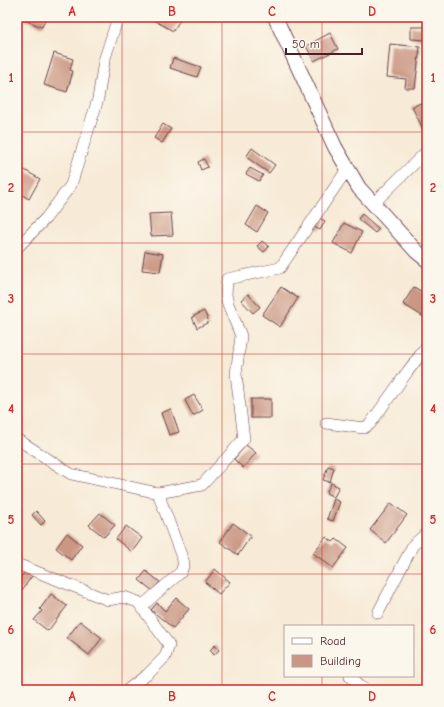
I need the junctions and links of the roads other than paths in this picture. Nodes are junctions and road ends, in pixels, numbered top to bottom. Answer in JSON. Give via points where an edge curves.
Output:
{"nodes":[{"id":1,"x":118,"y":17,"type":"edge"},
{"id":2,"x":275,"y":17,"type":"edge"},
{"id":3,"x":427,"y":151,"type":"edge"},
{"id":4,"x":348,"y":168,"type":"junction"},
{"id":5,"x":373,"y":204,"type":"junction"},
{"id":6,"x":17,"y":248,"type":"edge"},
{"id":7,"x":427,"y":260,"type":"edge"},
{"id":8,"x":427,"y":346,"type":"edge"},
{"id":9,"x":17,"y":418,"type":"edge"},
{"id":10,"x":17,"y":422,"type":"edge"},
{"id":11,"x":326,"y":423,"type":"dead end"},
{"id":12,"x":17,"y":439,"type":"edge"},
{"id":13,"x":158,"y":493,"type":"junction"},
{"id":14,"x":427,"y":533,"type":"edge"},
{"id":15,"x":17,"y":564,"type":"edge"},
{"id":16,"x":142,"y":606,"type":"junction"},
{"id":17,"x":378,"y":613,"type":"dead end"},
{"id":18,"x":351,"y":677,"type":"edge"},
{"id":19,"x":127,"y":690,"type":"edge"},
{"id":20,"x":365,"y":690,"type":"edge"}],
"edges":[{"from":1,"to":6,"type":"street","via":[[104,61],[98,99],[71,185],[46,218]]},
{"from":2,"to":4,"type":"street","via":[[335,147]]},
{"from":3,"to":5,"type":"street"},
{"from":4,"to":5,"type":"street"},
{"from":4,"to":13,"type":"street","via":[[280,268],[227,279],[228,304],[241,336],[236,374],[244,439],[202,485]]},
{"from":5,"to":7,"type":"street"},
{"from":8,"to":11,"type":"street","via":[[370,424],[364,428]]},
{"from":9,"to":10,"type":"street"},
{"from":12,"to":13,"type":"street","via":[[71,474]]},
{"from":13,"to":16,"type":"street","via":[[184,563],[181,572]]},
{"from":14,"to":17,"type":"street","via":[[413,545]]},
{"from":15,"to":16,"type":"street","via":[[108,600],[124,597]]},
{"from":16,"to":19,"type":"street","via":[[169,645],[165,657]]},
{"from":18,"to":20,"type":"street"}]}
